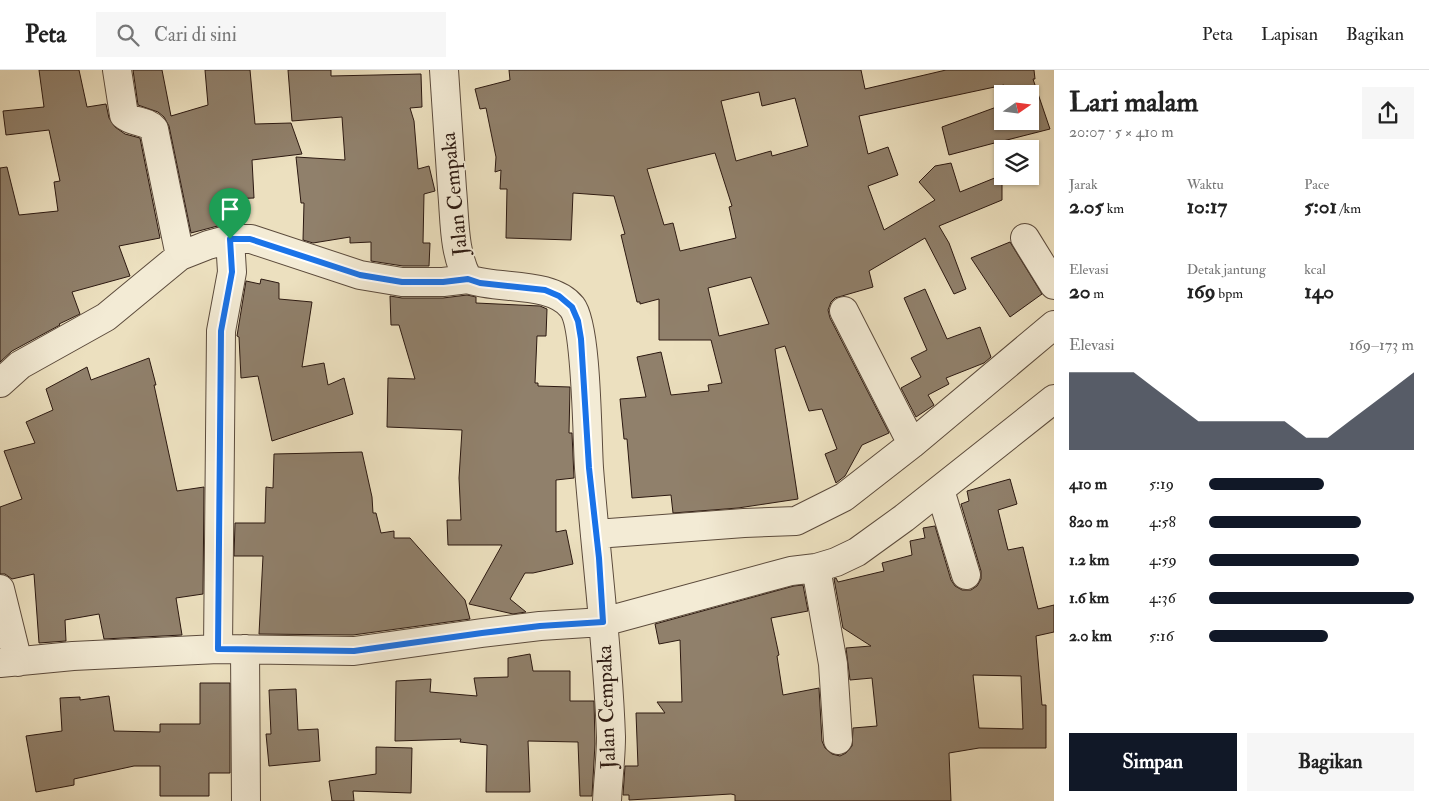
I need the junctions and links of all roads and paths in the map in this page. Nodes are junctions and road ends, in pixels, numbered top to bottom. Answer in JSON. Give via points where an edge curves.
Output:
{"nodes":[{"id":1,"x":116,"y":70,"type":"edge"},
{"id":2,"x":444,"y":70,"type":"edge"},
{"id":3,"x":1025,"y":238,"type":"dead end"},
{"id":4,"x":231,"y":254,"type":"junction"},
{"id":5,"x":180,"y":256,"type":"junction"},
{"id":6,"x":468,"y":279,"type":"junction"},
{"id":7,"x":1054,"y":285,"type":"edge"},
{"id":8,"x":844,"y":310,"type":"dead end"},
{"id":9,"x":1054,"y":325,"type":"edge"},
{"id":10,"x":0,"y":383,"type":"edge"},
{"id":11,"x":1054,"y":399,"type":"edge"},
{"id":12,"x":912,"y":444,"type":"junction"},
{"id":13,"x":940,"y":490,"type":"junction"},
{"id":14,"x":597,"y":546,"type":"junction"},
{"id":15,"x":816,"y":568,"type":"junction"},
{"id":16,"x":966,"y":575,"type":"dead end"},
{"id":17,"x":0,"y":589,"type":"edge"},
{"id":18,"x":603,"y":617,"type":"junction"},
{"id":19,"x":218,"y":649,"type":"junction"},
{"id":20,"x":245,"y":649,"type":"junction"},
{"id":21,"x":9,"y":662,"type":"edge"},
{"id":22,"x":838,"y":740,"type":"dead end"},
{"id":23,"x":246,"y":801,"type":"edge"},
{"id":24,"x":607,"y":801,"type":"edge"}],
"edges":[{"from":1,"to":5,"type":"street","via":[[124,115],[154,129]]},
{"from":2,"to":6,"type":"street","name":"Jalan Cempaka","via":[[456,232],[460,261]]},
{"from":3,"to":7,"type":"street"},
{"from":4,"to":5,"type":"street","via":[[208,245]]},
{"from":4,"to":6,"type":"street","via":[[250,239],[360,275],[402,282]]},
{"from":4,"to":19,"type":"street","via":[[221,331]]},
{"from":5,"to":10,"type":"street","via":[[106,317],[20,365]]},
{"from":6,"to":14,"type":"street","name":"Jalan Cempaka","via":[[545,290],[572,307],[581,339]]},
{"from":8,"to":12,"type":"street"},
{"from":9,"to":12,"type":"street"},
{"from":11,"to":13,"type":"street"},
{"from":12,"to":14,"type":"street","via":[[844,497],[796,521],[734,524]]},
{"from":13,"to":15,"type":"street","via":[[857,552]]},
{"from":13,"to":16,"type":"street"},
{"from":14,"to":18,"type":"street","name":"Jalan Cempaka"},
{"from":15,"to":18,"type":"street","via":[[791,571]]},
{"from":15,"to":22,"type":"street","via":[[833,664]]},
{"from":17,"to":21,"type":"street"},
{"from":18,"to":20,"type":"street","via":[[354,651]]},
{"from":18,"to":24,"type":"street","name":"Jalan Cempaka","via":[[611,738]]},
{"from":19,"to":20,"type":"street"},
{"from":19,"to":21,"type":"street"},
{"from":20,"to":23,"type":"street"}]}
